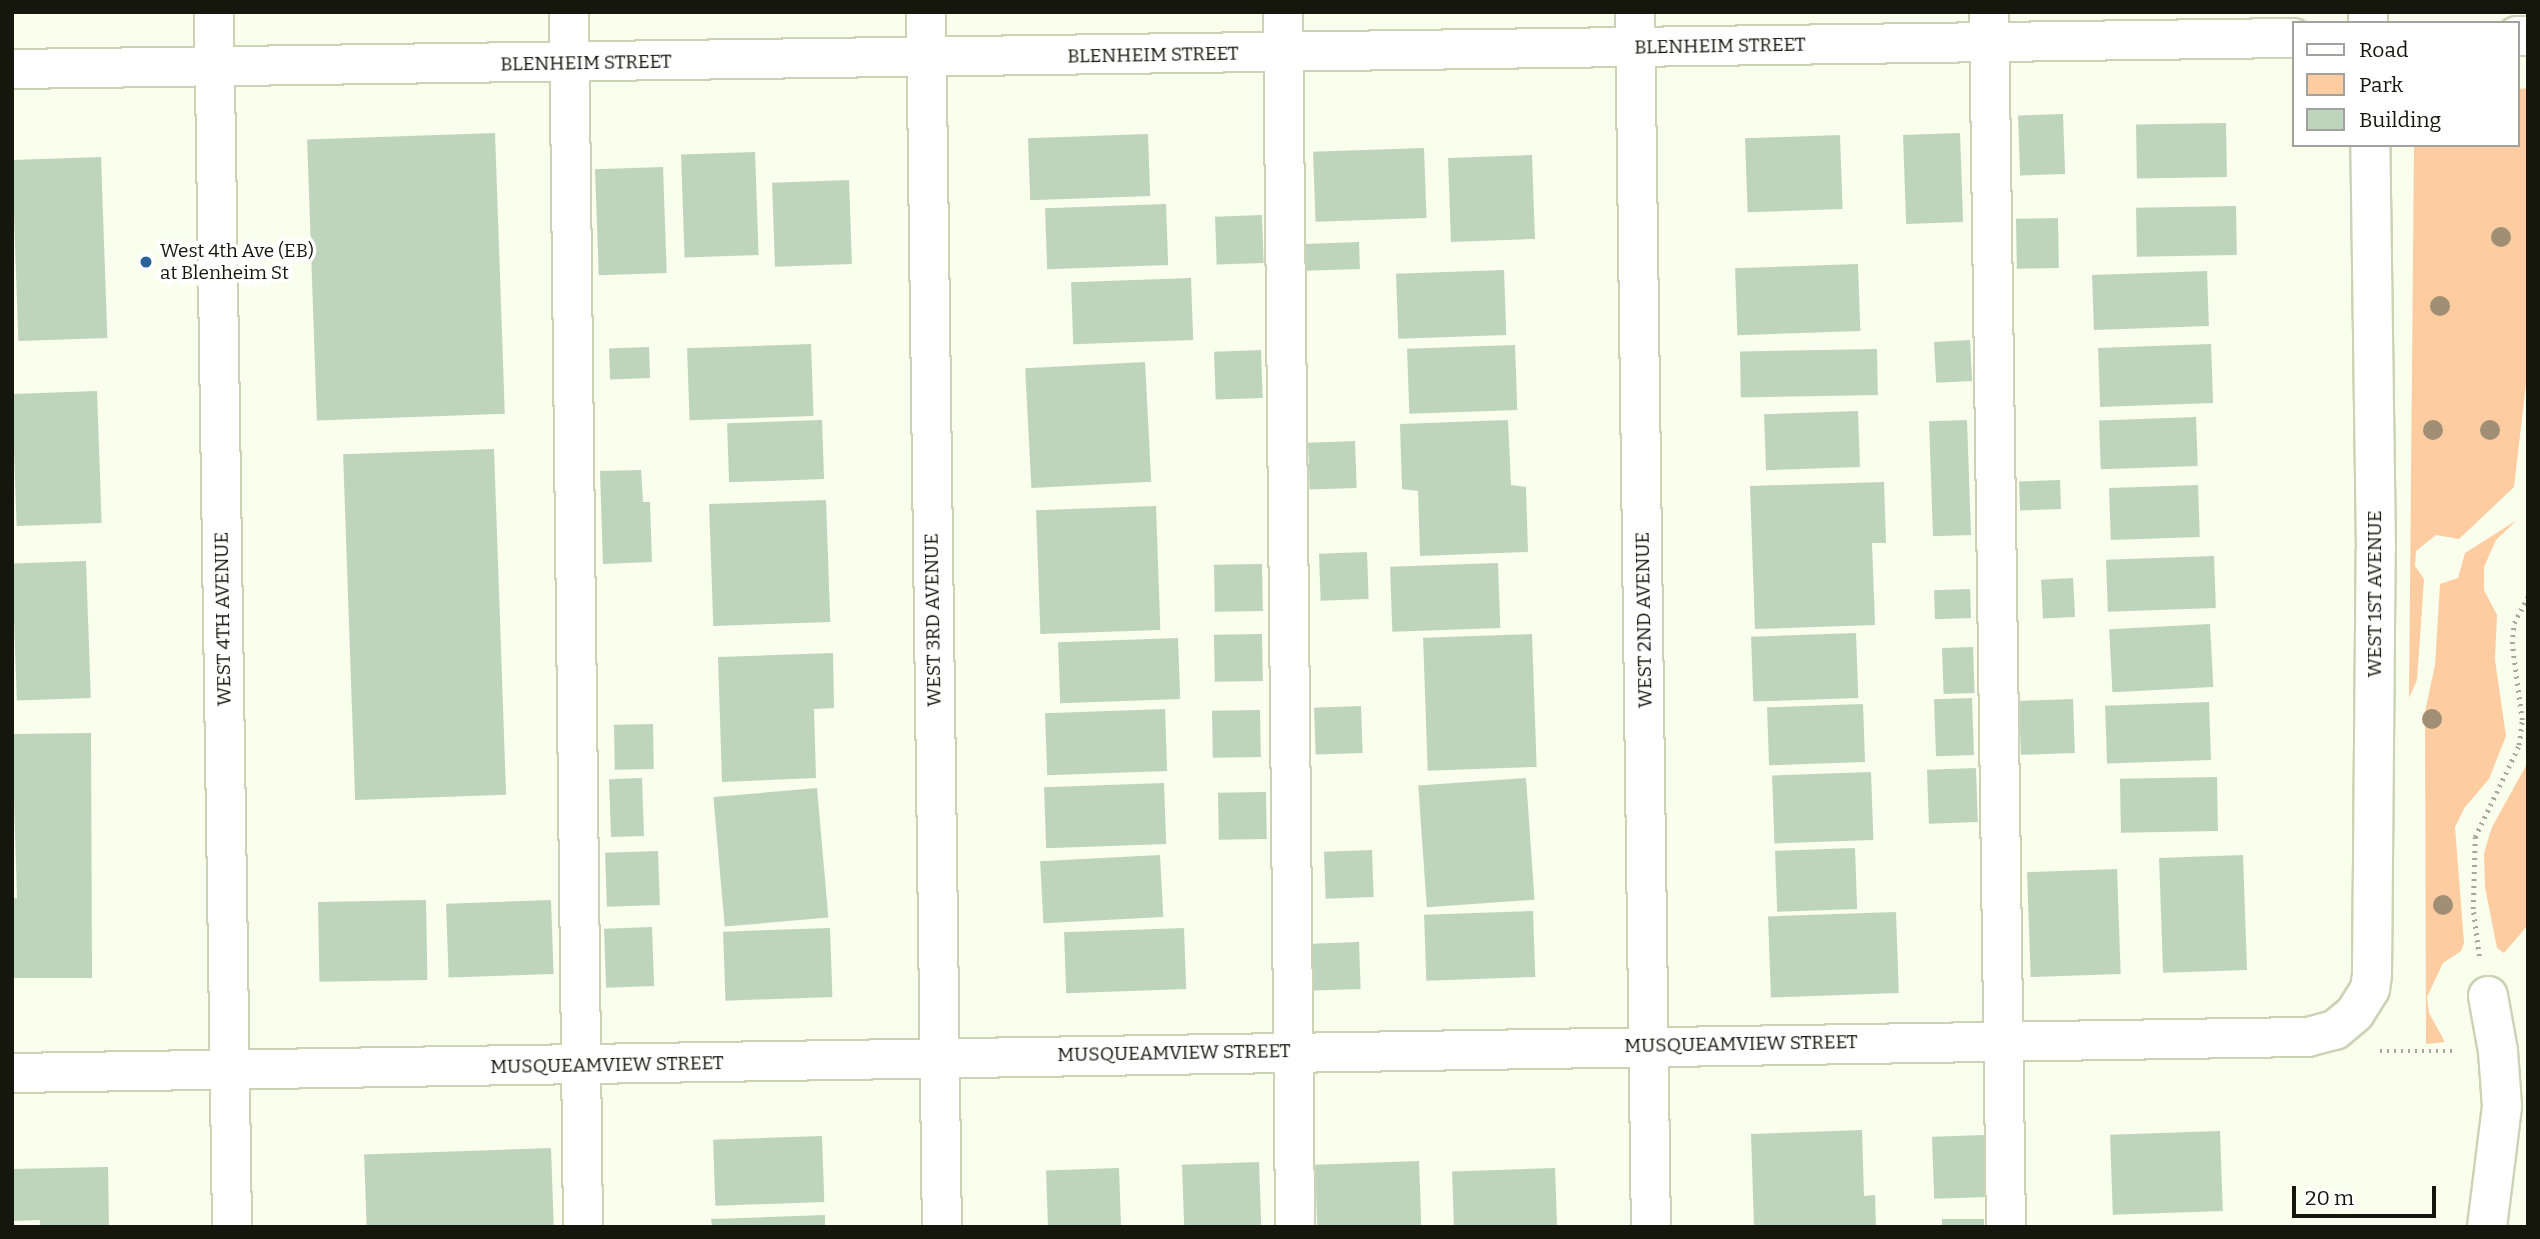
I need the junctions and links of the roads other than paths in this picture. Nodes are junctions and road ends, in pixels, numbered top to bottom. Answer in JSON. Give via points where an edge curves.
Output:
{"nodes":[{"id":1,"x":214,"y":12,"type":"edge"},
{"id":2,"x":569,"y":12,"type":"edge"},
{"id":3,"x":926,"y":12,"type":"edge"},
{"id":4,"x":1283,"y":12,"type":"edge"},
{"id":5,"x":1989,"y":27,"type":"edge"},
{"id":6,"x":1636,"y":30,"type":"edge"},
{"id":7,"x":2292,"y":38,"type":"edge"},
{"id":8,"x":1283,"y":52,"type":"junction"},
{"id":9,"x":926,"y":58,"type":"junction"},
{"id":10,"x":569,"y":63,"type":"junction"},
{"id":11,"x":213,"y":68,"type":"junction"},
{"id":12,"x":12,"y":69,"type":"edge"},
{"id":13,"x":2370,"y":147,"type":"edge"},
{"id":14,"x":2488,"y":996,"type":"road end"},
{"id":15,"x":2335,"y":1030,"type":"joint"},
{"id":16,"x":2005,"y":1040,"type":"junction"},
{"id":17,"x":1649,"y":1047,"type":"junction"},
{"id":18,"x":1292,"y":1050,"type":"junction"},
{"id":19,"x":939,"y":1058,"type":"junction"},
{"id":20,"x":582,"y":1065,"type":"junction"},
{"id":21,"x":12,"y":1073,"type":"edge"},
{"id":22,"x":230,"y":1073,"type":"junction"},
{"id":23,"x":232,"y":1227,"type":"edge"},
{"id":24,"x":583,"y":1227,"type":"edge"},
{"id":25,"x":942,"y":1227,"type":"edge"},
{"id":26,"x":1295,"y":1227,"type":"edge"},
{"id":27,"x":1651,"y":1227,"type":"edge"},
{"id":28,"x":2006,"y":1227,"type":"edge"},
{"id":29,"x":2487,"y":1227,"type":"edge"}],
"edges":[{"from":1,"to":11,"type":"street","name":"WEST 4TH AVENUE"},
{"from":2,"to":10,"type":"street"},
{"from":3,"to":9,"type":"street","name":"WEST 3RD AVENUE"},
{"from":4,"to":8,"type":"street"},
{"from":5,"to":6,"type":"street","name":"BLENHEIM STREET"},
{"from":5,"to":7,"type":"street","name":"BLENHEIM STREET"},
{"from":5,"to":16,"type":"street"},
{"from":6,"to":8,"type":"street","name":"BLENHEIM STREET"},
{"from":6,"to":17,"type":"street","name":"WEST 2ND AVENUE"},
{"from":8,"to":9,"type":"street","name":"BLENHEIM STREET"},
{"from":8,"to":18,"type":"street"},
{"from":9,"to":10,"type":"street","name":"BLENHEIM STREET"},
{"from":9,"to":19,"type":"street","name":"WEST 3RD AVENUE"},
{"from":10,"to":11,"type":"street","name":"BLENHEIM STREET"},
{"from":10,"to":20,"type":"street"},
{"from":11,"to":12,"type":"street","name":"BLENHEIM STREET"},
{"from":11,"to":22,"type":"street","name":"WEST 4TH AVENUE"},
{"from":13,"to":15,"type":"street","name":"WEST 1ST AVENUE","via":[[2376,550],[2372,974],[2370,989]]},
{"from":14,"to":29,"type":"street","via":[[2502,1106]]},
{"from":15,"to":16,"type":"street","name":"MUSQUEAMVIEW STREET","via":[[2308,1037]]},
{"from":16,"to":17,"type":"street","name":"MUSQUEAMVIEW STREET"},
{"from":16,"to":28,"type":"street"},
{"from":17,"to":18,"type":"street","name":"MUSQUEAMVIEW STREET"},
{"from":17,"to":27,"type":"street","name":"WEST 2ND AVENUE"},
{"from":18,"to":19,"type":"street","name":"MUSQUEAMVIEW STREET"},
{"from":18,"to":26,"type":"street"},
{"from":19,"to":20,"type":"street","name":"MUSQUEAMVIEW STREET"},
{"from":19,"to":25,"type":"street","name":"WEST 3RD AVENUE"},
{"from":20,"to":22,"type":"street","name":"MUSQUEAMVIEW STREET"},
{"from":20,"to":24,"type":"street"},
{"from":21,"to":22,"type":"street","name":"MUSQUEAMVIEW STREET"},
{"from":22,"to":23,"type":"street","name":"WEST 4TH AVENUE"}]}
